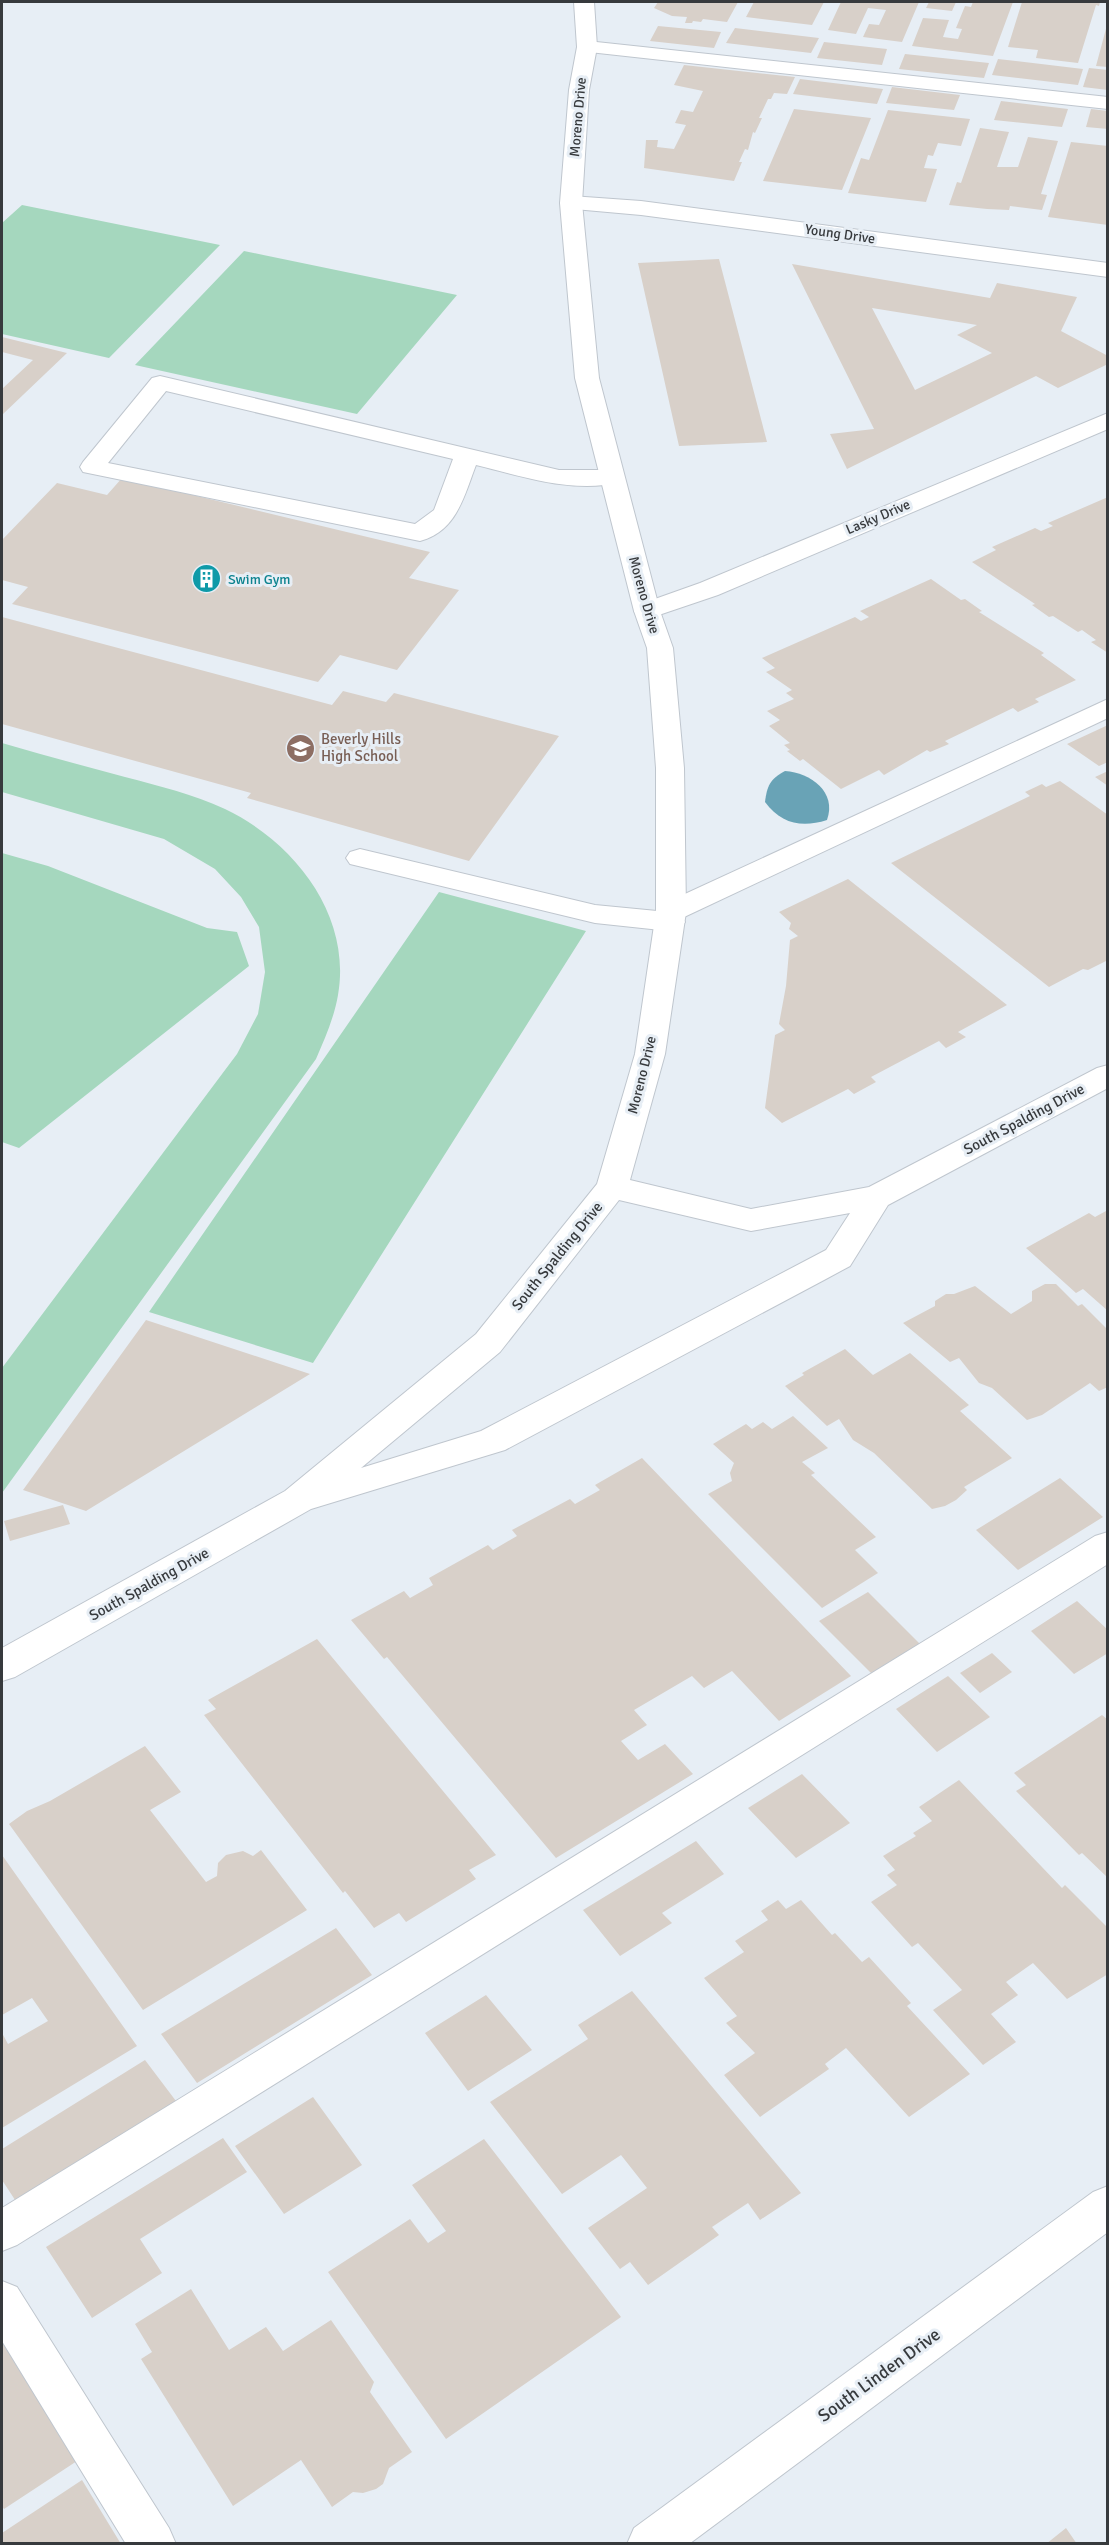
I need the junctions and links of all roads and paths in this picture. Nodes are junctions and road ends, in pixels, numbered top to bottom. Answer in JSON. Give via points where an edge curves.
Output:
{"nodes":[{"id":1,"x":584,"y":2,"type":"edge"},
{"id":2,"x":587,"y":47,"type":"junction"},
{"id":3,"x":1107,"y":104,"type":"edge"},
{"id":4,"x":571,"y":203,"type":"junction"},
{"id":5,"x":1107,"y":270,"type":"edge"},
{"id":6,"x":1107,"y":420,"type":"edge"},
{"id":7,"x":466,"y":457,"type":"junction"},
{"id":8,"x":612,"y":477,"type":"junction"},
{"id":9,"x":647,"y":611,"type":"junction"},
{"id":10,"x":1107,"y":707,"type":"edge"},
{"id":11,"x":360,"y":858,"type":"dead end"},
{"id":12,"x":670,"y":917,"type":"junction"},
{"id":13,"x":1107,"y":1075,"type":"edge"},
{"id":14,"x":612,"y":1187,"type":"junction"},
{"id":15,"x":877,"y":1197,"type":"junction"},
{"id":16,"x":297,"y":1501,"type":"junction"},
{"id":17,"x":1107,"y":1546,"type":"edge"},
{"id":18,"x":2,"y":1666,"type":"edge"},
{"id":19,"x":1107,"y":2206,"type":"edge"},
{"id":20,"x":2,"y":2231,"type":"edge"},
{"id":21,"x":2,"y":2302,"type":"edge"},
{"id":22,"x":153,"y":2544,"type":"edge"},
{"id":23,"x":650,"y":2544,"type":"edge"}],
"edges":[{"from":1,"to":2,"type":"street","name":"Moreno Drive"},
{"from":2,"to":3,"type":"street"},
{"from":2,"to":4,"type":"street","name":"Moreno Drive","via":[[579,90]]},
{"from":4,"to":5,"type":"street","name":"Young Drive","via":[[641,208]]},
{"from":4,"to":8,"type":"street","name":"Moreno Drive","via":[[587,378]]},
{"from":6,"to":9,"type":"street","name":"Lasky Drive","via":[[709,589]]},
{"from":7,"to":7,"type":"street","via":[[160,383],[92,467],[420,533],[444,514]]},
{"from":7,"to":8,"type":"street","via":[[559,477]]},
{"from":8,"to":9,"type":"street","name":"Moreno Drive"},
{"from":9,"to":12,"type":"street","name":"Moreno Drive","via":[[660,648],[667,735]]},
{"from":10,"to":12,"type":"street"},
{"from":11,"to":12,"type":"street","via":[[596,914]]},
{"from":12,"to":14,"type":"street","name":"Moreno Drive","via":[[650,1054]]},
{"from":13,"to":15,"type":"street","name":"South Spalding Drive"},
{"from":14,"to":15,"type":"street","name":"South Spalding Drive","via":[[751,1220]]},
{"from":14,"to":16,"type":"street","name":"South Spalding Drive","via":[[488,1343]]},
{"from":15,"to":16,"type":"street","name":"South Spalding Drive","via":[[838,1258],[493,1441]]},
{"from":16,"to":18,"type":"street","name":"South Spalding Drive"},
{"from":17,"to":20,"type":"street"},
{"from":19,"to":23,"type":"street","name":"South Linden Drive"},
{"from":21,"to":22,"type":"street"}]}
